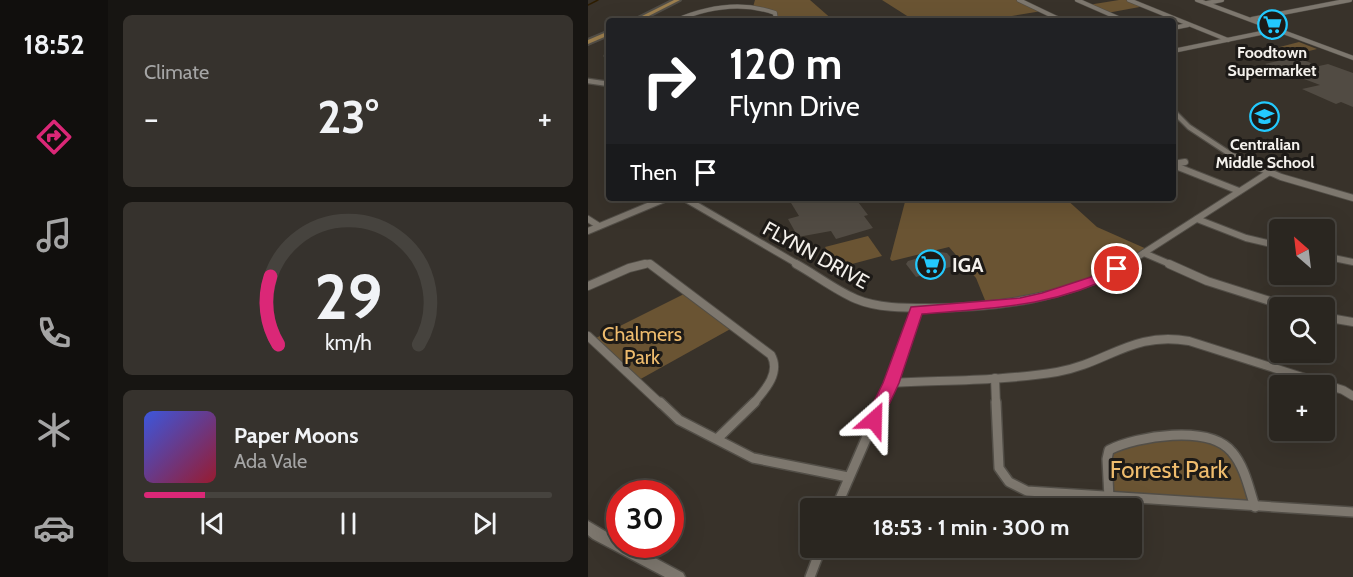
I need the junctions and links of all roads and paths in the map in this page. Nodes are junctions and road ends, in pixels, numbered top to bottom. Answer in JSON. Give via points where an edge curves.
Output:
{"nodes":[{"id":1,"x":678,"y":0,"type":"edge"},
{"id":2,"x":725,"y":0,"type":"edge"},
{"id":3,"x":1019,"y":0,"type":"edge"},
{"id":4,"x":1077,"y":0,"type":"edge"},
{"id":5,"x":1129,"y":0,"type":"edge"},
{"id":6,"x":1197,"y":0,"type":"edge"},
{"id":7,"x":1222,"y":0,"type":"edge"},
{"id":8,"x":1312,"y":0,"type":"edge"},
{"id":9,"x":1350,"y":0,"type":"edge"},
{"id":10,"x":1205,"y":3,"type":"junction"},
{"id":11,"x":1326,"y":5,"type":"junction"},
{"id":12,"x":725,"y":6,"type":"junction"},
{"id":13,"x":641,"y":18,"type":"edge"},
{"id":14,"x":682,"y":18,"type":"edge"},
{"id":15,"x":776,"y":18,"type":"edge"},
{"id":16,"x":1057,"y":18,"type":"edge"},
{"id":17,"x":1118,"y":18,"type":"edge"},
{"id":18,"x":1175,"y":18,"type":"edge"},
{"id":19,"x":1176,"y":18,"type":"edge"},
{"id":20,"x":1250,"y":20,"type":"junction"},
{"id":21,"x":1190,"y":24,"type":"junction"},
{"id":22,"x":1176,"y":26,"type":"edge"},
{"id":23,"x":1277,"y":30,"type":"junction"},
{"id":24,"x":606,"y":34,"type":"edge"},
{"id":25,"x":1228,"y":40,"type":"junction"},
{"id":26,"x":588,"y":42,"type":"edge"},
{"id":27,"x":1176,"y":50,"type":"edge"},
{"id":28,"x":1353,"y":58,"type":"edge"},
{"id":29,"x":588,"y":81,"type":"edge"},
{"id":30,"x":606,"y":84,"type":"edge"},
{"id":31,"x":1176,"y":115,"type":"edge"},
{"id":32,"x":1181,"y":121,"type":"junction"},
{"id":33,"x":1176,"y":122,"type":"edge"},
{"id":34,"x":1185,"y":162,"type":"dead end"},
{"id":35,"x":1176,"y":164,"type":"edge"},
{"id":36,"x":1176,"y":165,"type":"edge"},
{"id":37,"x":1268,"y":173,"type":"junction"},
{"id":38,"x":1239,"y":191,"type":"junction"},
{"id":39,"x":1353,"y":198,"type":"edge"},
{"id":40,"x":659,"y":201,"type":"edge"},
{"id":41,"x":689,"y":201,"type":"edge"},
{"id":42,"x":588,"y":219,"type":"edge"},
{"id":43,"x":1197,"y":219,"type":"junction"},
{"id":44,"x":599,"y":226,"type":"junction"},
{"id":45,"x":588,"y":231,"type":"edge"},
{"id":46,"x":1269,"y":243,"type":"edge"},
{"id":47,"x":1144,"y":254,"type":"junction"},
{"id":48,"x":1335,"y":258,"type":"edge"},
{"id":49,"x":1353,"y":262,"type":"edge"},
{"id":50,"x":588,"y":286,"type":"edge"},
{"id":51,"x":1269,"y":301,"type":"edge"},
{"id":52,"x":916,"y":310,"type":"junction"},
{"id":53,"x":1335,"y":319,"type":"edge"},
{"id":54,"x":1353,"y":322,"type":"edge"},
{"id":55,"x":588,"y":336,"type":"edge"},
{"id":56,"x":995,"y":378,"type":"junction"},
{"id":57,"x":891,"y":383,"type":"junction"},
{"id":58,"x":1353,"y":396,"type":"edge"},
{"id":59,"x":718,"y":438,"type":"junction"},
{"id":60,"x":848,"y":477,"type":"junction"},
{"id":61,"x":840,"y":498,"type":"edge"},
{"id":62,"x":1109,"y":498,"type":"joint"},
{"id":63,"x":1142,"y":500,"type":"edge"},
{"id":64,"x":1255,"y":507,"type":"junction"},
{"id":65,"x":1353,"y":512,"type":"edge"},
{"id":66,"x":588,"y":527,"type":"edge"},
{"id":67,"x":817,"y":558,"type":"edge"},
{"id":68,"x":678,"y":577,"type":"edge"},
{"id":69,"x":810,"y":577,"type":"edge"}],
"edges":[{"from":1,"to":13,"type":"main road"},
{"from":2,"to":12,"type":"street"},
{"from":3,"to":16,"type":"street"},
{"from":4,"to":17,"type":"street"},
{"from":5,"to":18,"type":"street"},
{"from":6,"to":10,"type":"street"},
{"from":7,"to":10,"type":"street"},
{"from":8,"to":11,"type":"street"},
{"from":9,"to":11,"type":"street"},
{"from":10,"to":20,"type":"street"},
{"from":11,"to":20,"type":"street"},
{"from":12,"to":14,"type":"street"},
{"from":12,"to":15,"type":"street","via":[[766,9],[775,13]]},
{"from":19,"to":21,"type":"street"},
{"from":20,"to":23,"type":"street"},
{"from":21,"to":22,"type":"street"},
{"from":21,"to":25,"type":"street"},
{"from":23,"to":25,"type":"street"},
{"from":23,"to":28,"type":"street"},
{"from":24,"to":26,"type":"main road"},
{"from":25,"to":27,"type":"street"},
{"from":29,"to":30,"type":"street"},
{"from":31,"to":32,"type":"street"},
{"from":32,"to":33,"type":"street"},
{"from":32,"to":37,"type":"street","via":[[1214,145]]},
{"from":34,"to":35,"type":"street"},
{"from":36,"to":38,"type":"street"},
{"from":37,"to":38,"type":"street","name":"FLYNN DRIVE"},
{"from":37,"to":39,"type":"street"},
{"from":38,"to":43,"type":"street","name":"FLYNN DRIVE"},
{"from":40,"to":44,"type":"street"},
{"from":41,"to":52,"type":"street","name":"FLYNN DRIVE","via":[[856,299]]},
{"from":42,"to":44,"type":"street"},
{"from":43,"to":46,"type":"street"},
{"from":43,"to":47,"type":"street","name":"FLYNN DRIVE"},
{"from":44,"to":45,"type":"street"},
{"from":47,"to":51,"type":"street","via":[[1207,281]]},
{"from":47,"to":52,"type":"street","name":"FLYNN DRIVE","via":[[1098,279],[1045,297]]},
{"from":48,"to":49,"type":"street"},
{"from":50,"to":59,"type":"street","via":[[649,263],[768,351],[775,370],[770,380],[746,414]]},
{"from":52,"to":57,"type":"street"},
{"from":53,"to":54,"type":"street"},
{"from":55,"to":59,"type":"street","via":[[679,420]]},
{"from":56,"to":57,"type":"street"},
{"from":56,"to":58,"type":"street","via":[[1075,369],[1146,340],[1169,338],[1189,341]]},
{"from":56,"to":62,"type":"street","via":[[999,468],[1005,479],[1014,488],[1033,494]]},
{"from":57,"to":60,"type":"street"},
{"from":59,"to":60,"type":"street","via":[[753,458]]},
{"from":60,"to":61,"type":"street"},
{"from":62,"to":64,"type":"street","via":[[1109,450],[1120,443],[1164,436],[1216,440],[1230,448]]},
{"from":63,"to":64,"type":"street"},
{"from":64,"to":65,"type":"street"},
{"from":66,"to":68,"type":"street"},
{"from":67,"to":69,"type":"street"}]}
